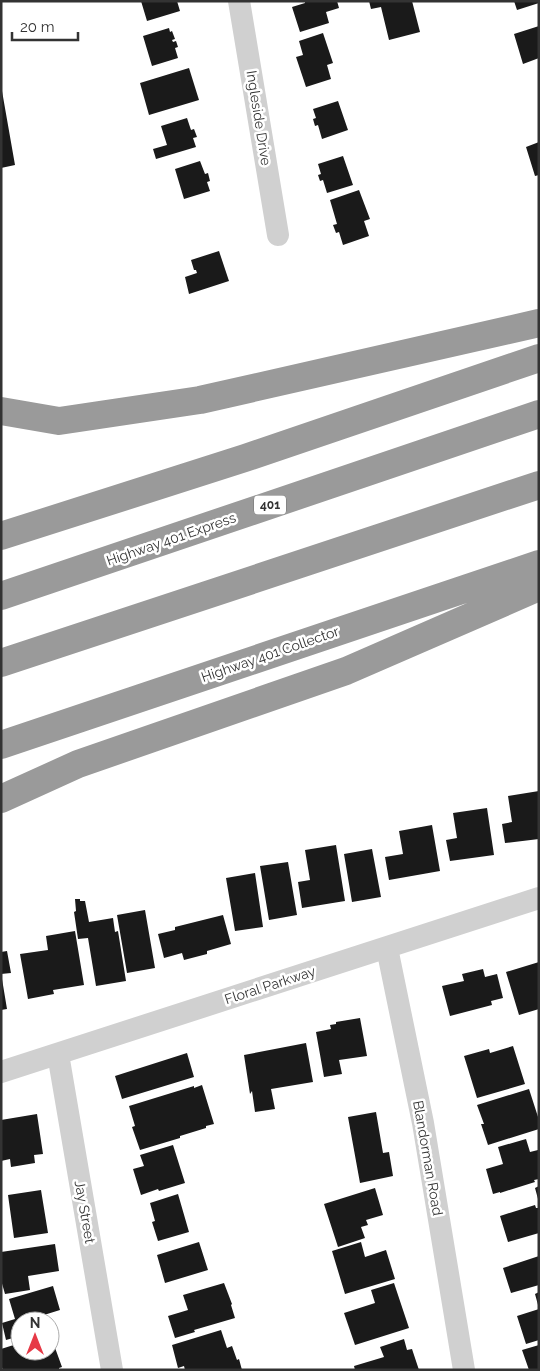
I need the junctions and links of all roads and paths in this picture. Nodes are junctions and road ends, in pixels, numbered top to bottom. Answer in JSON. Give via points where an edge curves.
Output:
{"nodes":[{"id":1,"x":239,"y":1,"type":"edge"},
{"id":2,"x":278,"y":234,"type":"dead end"},
{"id":3,"x":539,"y":323,"type":"edge"},
{"id":4,"x":539,"y":358,"type":"edge"},
{"id":5,"x":1,"y":411,"type":"edge"},
{"id":6,"x":539,"y":414,"type":"edge"},
{"id":7,"x":539,"y":485,"type":"edge"},
{"id":8,"x":1,"y":536,"type":"edge"},
{"id":9,"x":539,"y":564,"type":"edge"},
{"id":10,"x":539,"y":587,"type":"edge"},
{"id":11,"x":1,"y":596,"type":"edge"},
{"id":12,"x":1,"y":663,"type":"edge"},
{"id":13,"x":1,"y":745,"type":"edge"},
{"id":14,"x":1,"y":799,"type":"edge"},
{"id":15,"x":539,"y":898,"type":"edge"},
{"id":16,"x":387,"y":948,"type":"junction"},
{"id":17,"x":58,"y":1054,"type":"junction"},
{"id":18,"x":1,"y":1072,"type":"edge"},
{"id":19,"x":112,"y":1370,"type":"edge"},
{"id":20,"x":464,"y":1370,"type":"edge"}],
"edges":[{"from":1,"to":2,"type":"street","name":"Ingleside Drive"},
{"from":3,"to":5,"type":"highway","via":[[200,400],[59,421]]},
{"from":4,"to":8,"type":"highway","via":[[245,458]]},
{"from":6,"to":11,"type":"highway","name":"Highway 401 Express","number":"401"},
{"from":7,"to":12,"type":"highway"},
{"from":9,"to":13,"type":"highway","name":"Highway 401 Collector"},
{"from":10,"to":14,"type":"highway","via":[[346,671],[78,764]]},
{"from":15,"to":16,"type":"street","name":"Floral Parkway"},
{"from":16,"to":17,"type":"street","name":"Floral Parkway"},
{"from":16,"to":20,"type":"street","name":"Blandorman Road","via":[[423,1123]]},
{"from":17,"to":18,"type":"street","name":"Floral Parkway"},
{"from":17,"to":19,"type":"street","name":"Jay Street"}]}
